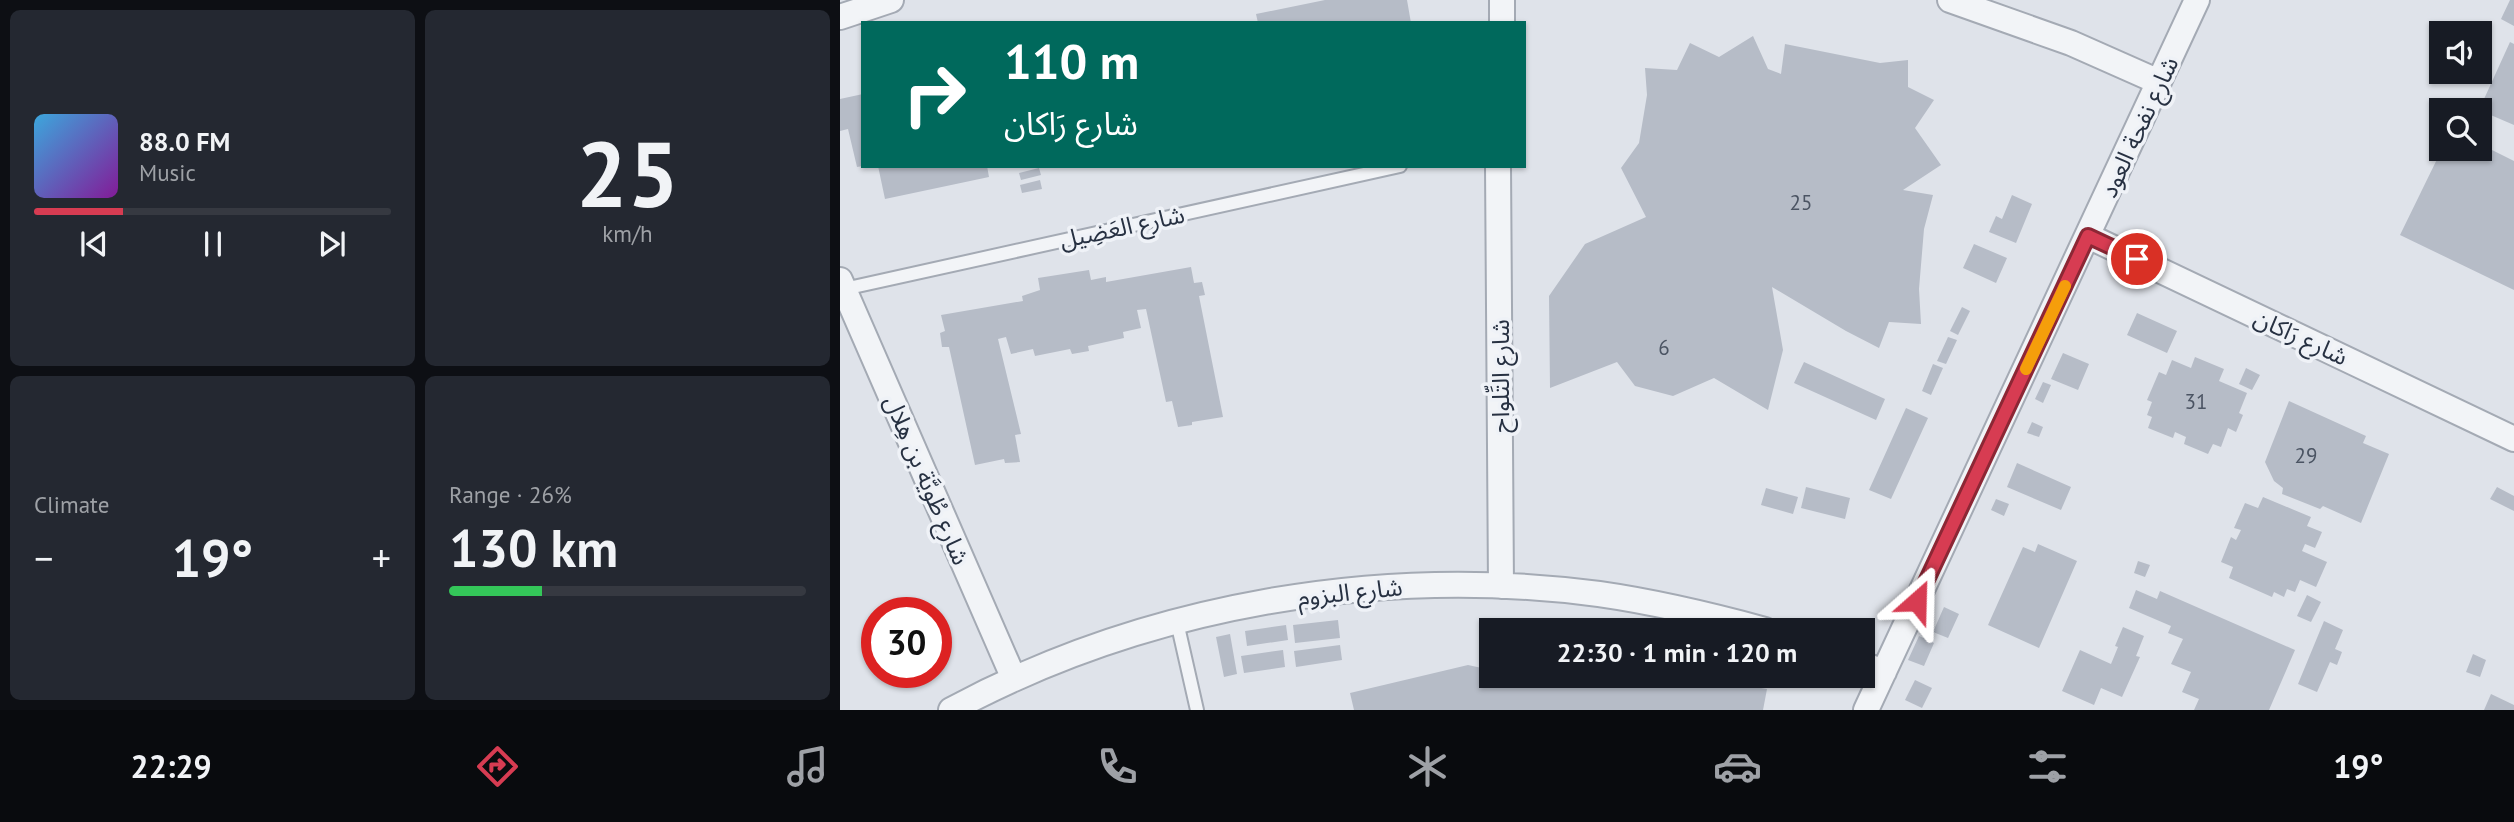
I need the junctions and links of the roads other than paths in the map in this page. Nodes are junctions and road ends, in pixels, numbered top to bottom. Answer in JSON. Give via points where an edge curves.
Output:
{"nodes":[{"id":1,"x":891,"y":0,"type":"edge"},
{"id":2,"x":1502,"y":0,"type":"edge"},
{"id":3,"x":1950,"y":0,"type":"edge"},
{"id":4,"x":2197,"y":0,"type":"edge"},
{"id":5,"x":840,"y":17,"type":"edge"},
{"id":6,"x":1502,"y":21,"type":"edge"},
{"id":7,"x":2159,"y":82,"type":"junction"},
{"id":8,"x":1391,"y":168,"type":"edge"},
{"id":9,"x":1498,"y":168,"type":"edge"},
{"id":10,"x":2088,"y":236,"type":"junction"},
{"id":11,"x":842,"y":284,"type":"edge"},
{"id":12,"x":2514,"y":439,"type":"edge"},
{"id":13,"x":1501,"y":586,"type":"junction"},
{"id":14,"x":1721,"y":618,"type":"edge"},
{"id":15,"x":1177,"y":622,"type":"junction"},
{"id":16,"x":1875,"y":664,"type":"edge"},
{"id":17,"x":1014,"y":679,"type":"junction"},
{"id":18,"x":1870,"y":688,"type":"edge"},
{"id":19,"x":951,"y":710,"type":"edge"},
{"id":20,"x":1196,"y":710,"type":"edge"},
{"id":21,"x":1866,"y":710,"type":"edge"}],
"edges":[{"from":1,"to":5,"type":"street"},
{"from":2,"to":6,"type":"street"},
{"from":3,"to":7,"type":"street","via":[[2071,43]]},
{"from":4,"to":7,"type":"street","name":"شارع نفحة العود"},
{"from":7,"to":10,"type":"street","name":"شارع نفحة العود"},
{"from":8,"to":11,"type":"lane","name":"شارع العَضِيل"},
{"from":9,"to":13,"type":"street","name":"شارع التِّلواح"},
{"from":10,"to":12,"type":"street","name":"شارع رَاكان"},
{"from":10,"to":16,"type":"street","name":"شارع نفحة العود"},
{"from":11,"to":17,"type":"street","name":"شارع طُويَّة بن هِلال"},
{"from":13,"to":14,"type":"street","name":"شارع البزوم","via":[[1599,594]]},
{"from":13,"to":15,"type":"street","name":"شارع البزوم","via":[[1404,586],[1290,598]]},
{"from":15,"to":17,"type":"street","name":"شارع البزوم","via":[[1094,647]]},
{"from":15,"to":20,"type":"lane"},
{"from":17,"to":19,"type":"street","name":"شارع البزوم"},
{"from":18,"to":21,"type":"street","name":"شارع نفحة العود"}]}
